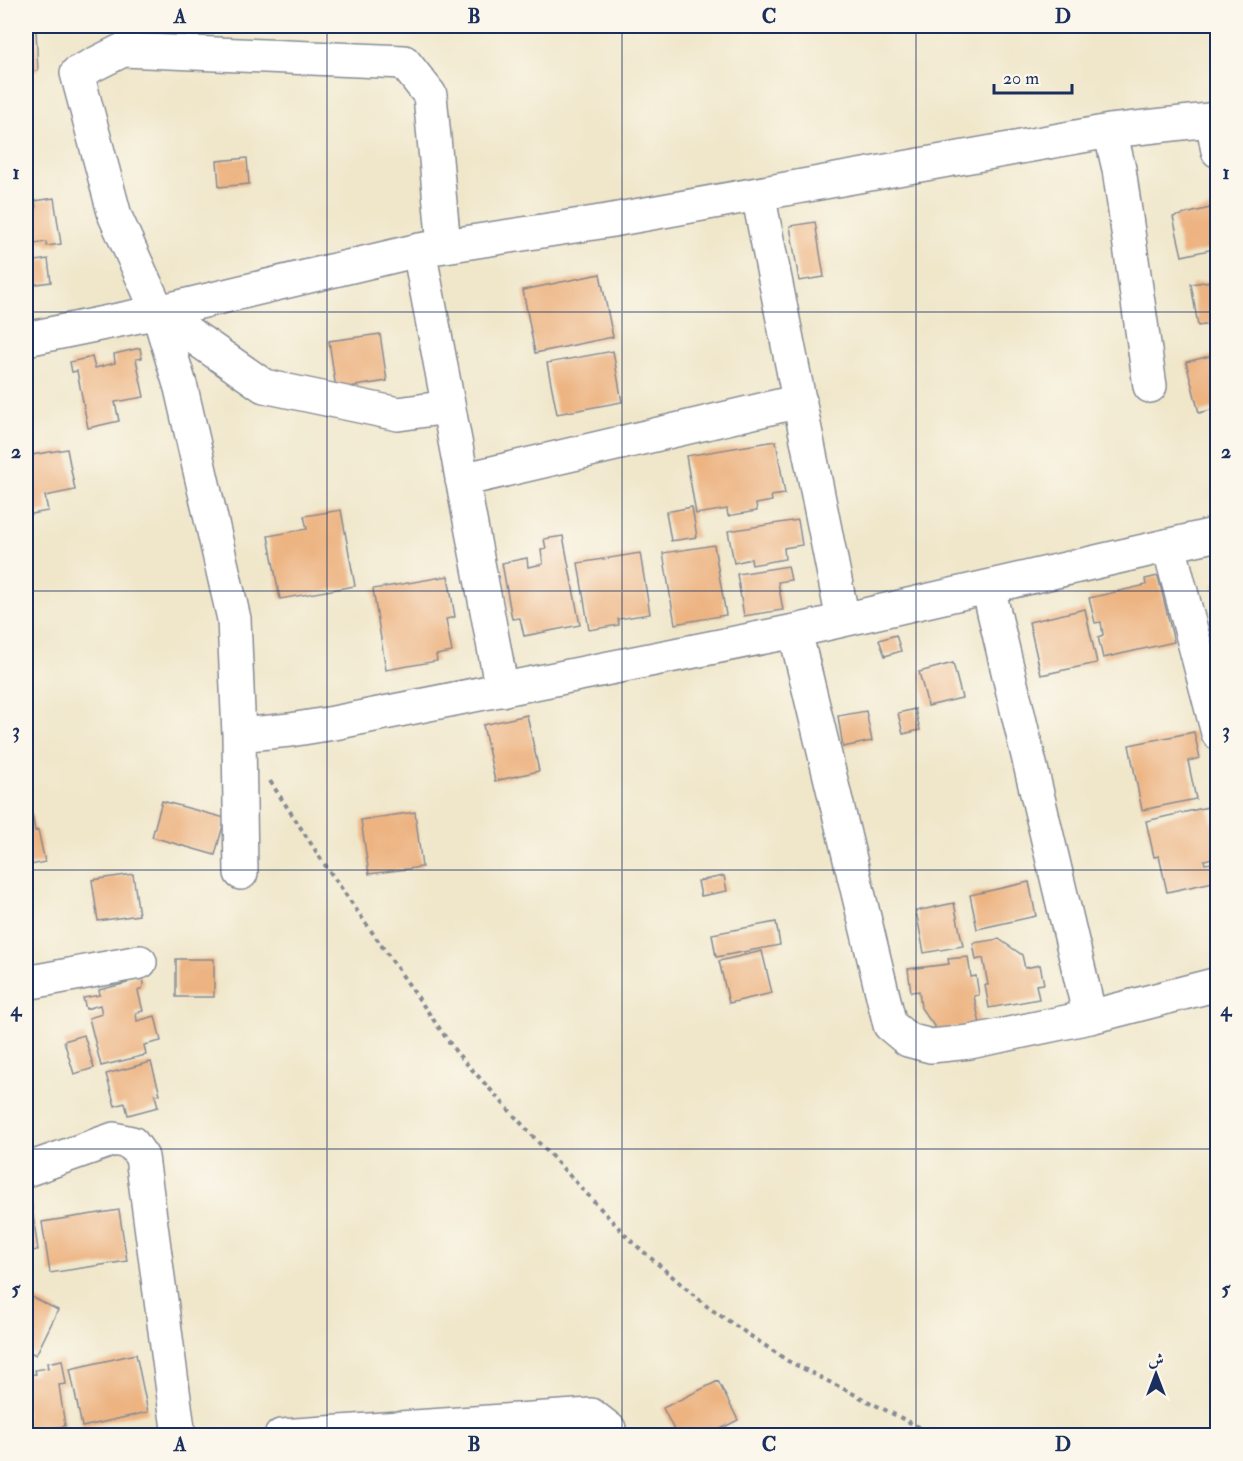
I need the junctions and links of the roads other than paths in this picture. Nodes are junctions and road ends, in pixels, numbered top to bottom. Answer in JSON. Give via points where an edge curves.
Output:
{"nodes":[{"id":1,"x":1215,"y":119,"type":"edge"},
{"id":2,"x":1110,"y":131,"type":"junction"},
{"id":3,"x":1218,"y":151,"type":"edge"},
{"id":4,"x":758,"y":194,"type":"junction"},
{"id":5,"x":431,"y":248,"type":"junction"},
{"id":6,"x":158,"y":312,"type":"junction"},
{"id":7,"x":26,"y":339,"type":"edge"},
{"id":8,"x":1150,"y":386,"type":"dead end"},
{"id":9,"x":800,"y":401,"type":"junction"},
{"id":10,"x":448,"y":407,"type":"junction"},
{"id":11,"x":462,"y":480,"type":"junction"},
{"id":12,"x":1218,"y":534,"type":"edge"},
{"id":13,"x":1169,"y":546,"type":"junction"},
{"id":14,"x":988,"y":587,"type":"junction"},
{"id":15,"x":843,"y":620,"type":"junction"},
{"id":16,"x":795,"y":631,"type":"junction"},
{"id":17,"x":502,"y":690,"type":"junction"},
{"id":18,"x":1218,"y":733,"type":"edge"},
{"id":19,"x":239,"y":735,"type":"junction"},
{"id":20,"x":241,"y":873,"type":"dead end"},
{"id":21,"x":140,"y":962,"type":"dead end"},
{"id":22,"x":26,"y":983,"type":"edge"},
{"id":23,"x":1218,"y":984,"type":"edge"},
{"id":24,"x":1089,"y":1017,"type":"junction"},
{"id":25,"x":26,"y":1170,"type":"edge"},
{"id":26,"x":179,"y":1436,"type":"edge"},
{"id":27,"x":281,"y":1436,"type":"edge"},
{"id":28,"x":610,"y":1436,"type":"edge"}],
"edges":[{"from":1,"to":2,"type":"street"},
{"from":1,"to":3,"type":"street"},
{"from":2,"to":4,"type":"street"},
{"from":2,"to":8,"type":"street","via":[[1119,169]]},
{"from":4,"to":5,"type":"street"},
{"from":4,"to":9,"type":"street"},
{"from":5,"to":6,"type":"street"},
{"from":5,"to":6,"type":"street","via":[[430,94],[404,62],[123,50],[77,73],[115,216]]},
{"from":5,"to":10,"type":"street"},
{"from":6,"to":7,"type":"street"},
{"from":6,"to":10,"type":"street","via":[[264,386],[398,414]]},
{"from":6,"to":19,"type":"street","via":[[181,388],[234,619]]},
{"from":9,"to":11,"type":"street"},
{"from":9,"to":15,"type":"street"},
{"from":10,"to":11,"type":"street"},
{"from":11,"to":17,"type":"street"},
{"from":12,"to":13,"type":"street"},
{"from":13,"to":14,"type":"street"},
{"from":13,"to":18,"type":"street"},
{"from":14,"to":15,"type":"street"},
{"from":14,"to":24,"type":"street"},
{"from":15,"to":16,"type":"street"},
{"from":16,"to":17,"type":"street"},
{"from":16,"to":24,"type":"street","via":[[890,1025],[908,1040],[931,1046],[970,1042]]},
{"from":17,"to":19,"type":"street","via":[[334,723]]},
{"from":19,"to":20,"type":"street"},
{"from":21,"to":22,"type":"street"},
{"from":23,"to":24,"type":"street"},
{"from":25,"to":26,"type":"street","via":[[114,1139],[132,1143],[142,1157]]},
{"from":27,"to":28,"type":"street","via":[[591,1415],[609,1429]]}]}
